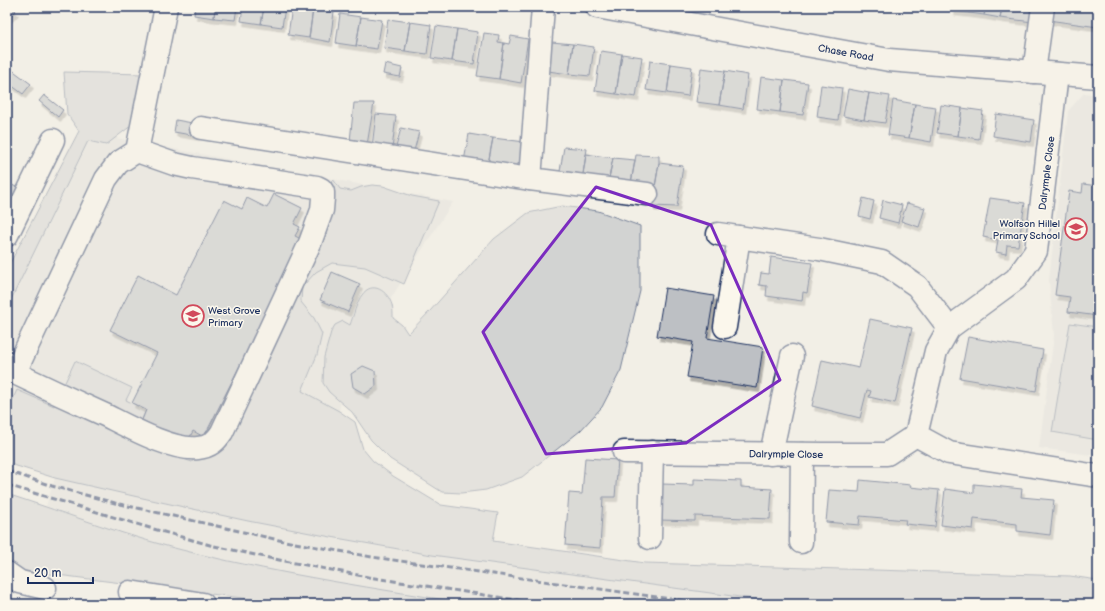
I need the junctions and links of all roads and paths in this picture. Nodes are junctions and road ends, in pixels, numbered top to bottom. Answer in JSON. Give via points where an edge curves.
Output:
{"nodes":[{"id":1,"x":166,"y":7,"type":"edge"},
{"id":2,"x":543,"y":7,"type":"edge"},
{"id":3,"x":597,"y":7,"type":"edge"},
{"id":4,"x":1043,"y":7,"type":"edge"},
{"id":5,"x":1034,"y":72,"type":"junction"},
{"id":6,"x":1057,"y":74,"type":"junction"},
{"id":7,"x":1098,"y":77,"type":"edge"},
{"id":8,"x":201,"y":128,"type":"dead end"},
{"id":9,"x":53,"y":140,"type":"dead end"},
{"id":10,"x":136,"y":151,"type":"junction"},
{"id":11,"x":530,"y":178,"type":"junction"},
{"id":12,"x":647,"y":194,"type":"dead end"},
{"id":13,"x":12,"y":212,"type":"edge"},
{"id":14,"x":7,"y":235,"type":"edge"},
{"id":15,"x":725,"y":327,"type":"dead end"},
{"id":16,"x":949,"y":328,"type":"junction"},
{"id":17,"x":792,"y":356,"type":"dead end"},
{"id":18,"x":916,"y":436,"type":"junction"},
{"id":19,"x":624,"y":452,"type":"dead end"},
{"id":20,"x":652,"y":452,"type":"junction"},
{"id":21,"x":771,"y":454,"type":"junction"},
{"id":22,"x":802,"y":454,"type":"junction"},
{"id":23,"x":1098,"y":476,"type":"edge"},
{"id":24,"x":650,"y":538,"type":"dead end"},
{"id":25,"x":801,"y":542,"type":"dead end"},
{"id":26,"x":7,"y":573,"type":"edge"},
{"id":27,"x":45,"y":588,"type":"dead end"},
{"id":28,"x":130,"y":592,"type":"dead end"},
{"id":29,"x":203,"y":604,"type":"edge"}],
"edges":[{"from":1,"to":10,"type":"street"},
{"from":2,"to":11,"type":"street"},
{"from":3,"to":5,"type":"street","name":"Chase Road","via":[[889,60]]},
{"from":4,"to":5,"type":"street"},
{"from":5,"to":6,"type":"street","name":"Chase Road"},
{"from":6,"to":7,"type":"street","name":"Chase Road"},
{"from":6,"to":16,"type":"street","name":"Dalrymple Close","via":[[1036,251],[1016,279]]},
{"from":8,"to":11,"type":"street"},
{"from":9,"to":13,"type":"street"},
{"from":10,"to":10,"type":"street","via":[[180,166],[317,187],[323,192],[322,210],[303,257],[222,432],[216,441],[207,447],[189,448],[169,443],[19,375],[18,368],[106,179],[118,163]]},
{"from":11,"to":12,"type":"street"},
{"from":13,"to":14,"type":"street"},
{"from":15,"to":16,"type":"street","via":[[728,235],[882,262],[917,286]]},
{"from":16,"to":18,"type":"street","name":"Dalrymple Close","via":[[936,351]]},
{"from":17,"to":21,"type":"street"},
{"from":18,"to":22,"type":"street","name":"Dalrymple Close","via":[[887,454]]},
{"from":18,"to":23,"type":"street","via":[[949,453]]},
{"from":19,"to":20,"type":"street","name":"Dalrymple Close"},
{"from":20,"to":21,"type":"street","name":"Dalrymple Close"},
{"from":20,"to":24,"type":"street"},
{"from":21,"to":22,"type":"street","name":"Dalrymple Close"},
{"from":22,"to":25,"type":"street"},
{"from":26,"to":27,"type":"street","via":[[20,582]]},
{"from":28,"to":29,"type":"street"}]}
